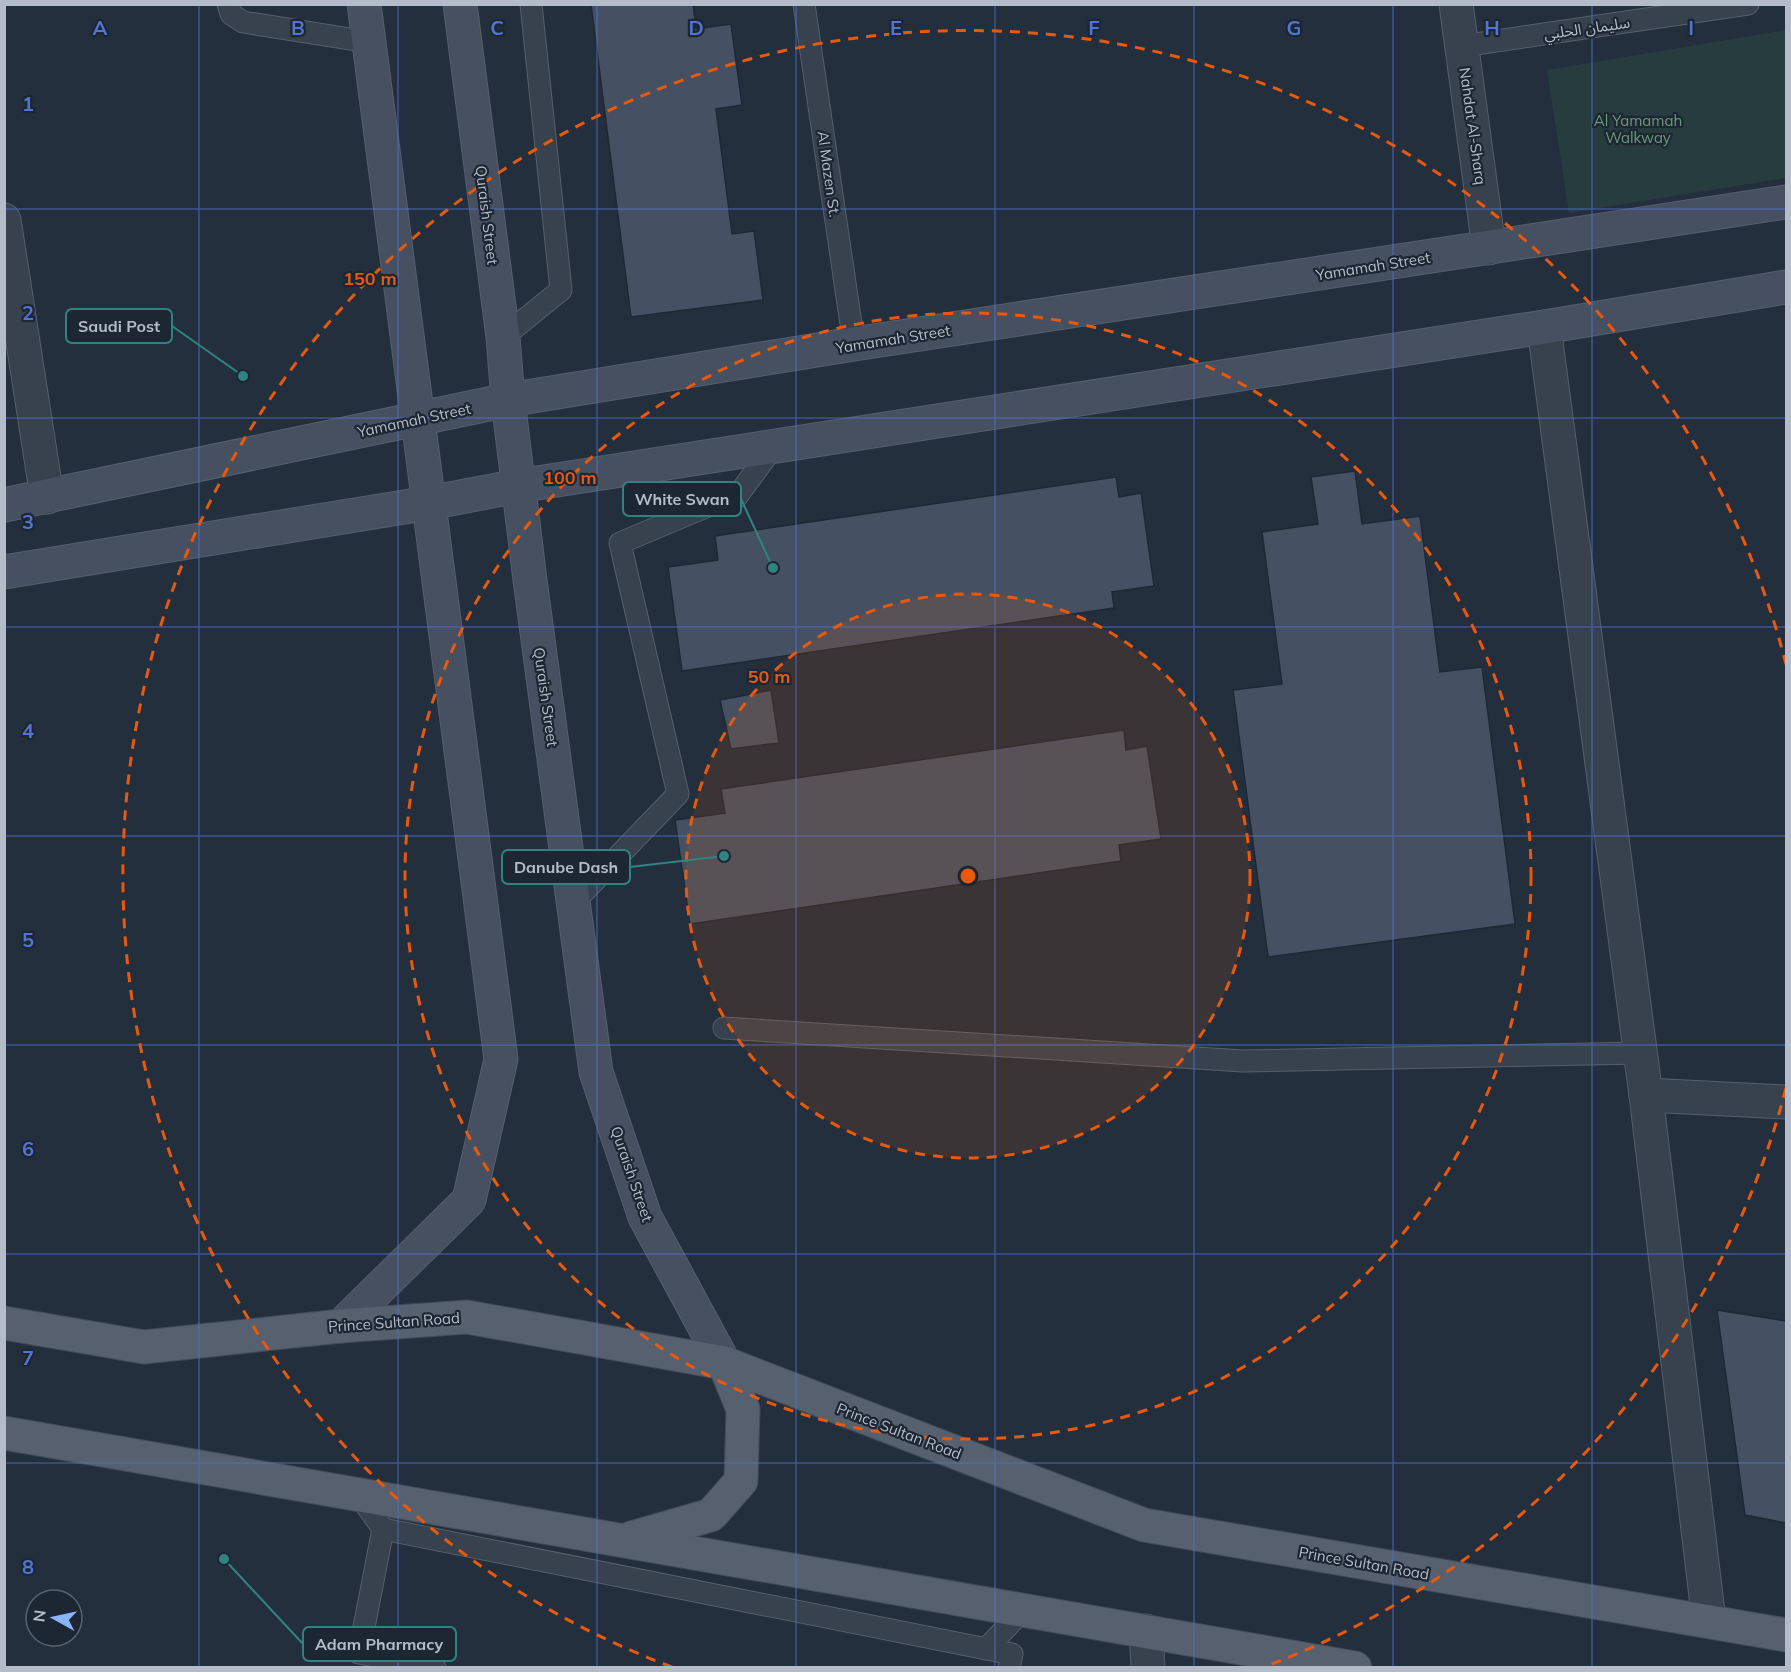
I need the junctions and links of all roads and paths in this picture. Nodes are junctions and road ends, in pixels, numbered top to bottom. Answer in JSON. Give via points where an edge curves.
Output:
{"nodes":[{"id":1,"x":228,"y":4,"type":"edge"},
{"id":2,"x":364,"y":4,"type":"edge"},
{"id":3,"x":531,"y":4,"type":"edge"},
{"id":4,"x":804,"y":4,"type":"edge"},
{"id":5,"x":1456,"y":4,"type":"edge"},
{"id":6,"x":1748,"y":4,"type":"edge"},
{"id":7,"x":466,"y":8,"type":"edge"},
{"id":8,"x":369,"y":42,"type":"junction"},
{"id":9,"x":1462,"y":46,"type":"junction"},
{"id":10,"x":1786,"y":202,"type":"edge"},
{"id":11,"x":4,"y":220,"type":"edge"},
{"id":12,"x":1489,"y":248,"type":"junction"},
{"id":13,"x":1786,"y":287,"type":"edge"},
{"id":14,"x":1544,"y":327,"type":"junction"},
{"id":15,"x":503,"y":337,"type":"junction"},
{"id":16,"x":854,"y":344,"type":"junction"},
{"id":17,"x":508,"y":400,"type":"junction"},
{"id":18,"x":419,"y":419,"type":"junction"},
{"id":19,"x":774,"y":446,"type":"junction"},
{"id":20,"x":518,"y":486,"type":"junction"},
{"id":21,"x":47,"y":497,"type":"junction"},
{"id":22,"x":429,"y":503,"type":"junction"},
{"id":23,"x":4,"y":505,"type":"edge"},
{"id":24,"x":4,"y":572,"type":"edge"},
{"id":25,"x":574,"y":902,"type":"junction"},
{"id":26,"x":724,"y":1028,"type":"dead end"},
{"id":27,"x":1640,"y":1053,"type":"junction"},
{"id":28,"x":1646,"y":1095,"type":"junction"},
{"id":29,"x":1786,"y":1102,"type":"edge"},
{"id":30,"x":4,"y":1323,"type":"edge"},
{"id":31,"x":341,"y":1326,"type":"junction"},
{"id":32,"x":724,"y":1364,"type":"junction"},
{"id":33,"x":4,"y":1433,"type":"edge"},
{"id":34,"x":359,"y":1495,"type":"junction"},
{"id":35,"x":384,"y":1529,"type":"junction"},
{"id":36,"x":623,"y":1541,"type":"junction"},
{"id":37,"x":1023,"y":1610,"type":"junction"},
{"id":38,"x":1709,"y":1622,"type":"junction"},
{"id":39,"x":1146,"y":1631,"type":"junction"},
{"id":40,"x":1786,"y":1635,"type":"edge"},
{"id":41,"x":986,"y":1649,"type":"junction"},
{"id":42,"x":1273,"y":1660,"type":"edge"},
{"id":43,"x":435,"y":1668,"type":"edge"},
{"id":44,"x":1009,"y":1668,"type":"edge"},
{"id":45,"x":1148,"y":1668,"type":"edge"},
{"id":46,"x":1355,"y":1668,"type":"edge"}],
"edges":[{"from":1,"to":8,"type":"lane","via":[[231,14],[243,22]]},
{"from":2,"to":8,"type":"main road"},
{"from":3,"to":15,"type":"lane","via":[[561,290]]},
{"from":4,"to":16,"type":"lane","name":"Al Mazen St."},
{"from":5,"to":9,"type":"street","name":"Nahdat Al-Sharq"},
{"from":6,"to":9,"type":"lane","name":"سليمان الحلبي"},
{"from":7,"to":15,"type":"main road","name":"Quraish Street"},
{"from":8,"to":18,"type":"main road"},
{"from":9,"to":12,"type":"street","name":"Nahdat Al-Sharq"},
{"from":10,"to":12,"type":"main road","name":"Yamamah Street"},
{"from":11,"to":21,"type":"street"},
{"from":12,"to":16,"type":"main road","name":"Yamamah Street"},
{"from":13,"to":14,"type":"main road"},
{"from":14,"to":19,"type":"main road"},
{"from":14,"to":27,"type":"street"},
{"from":15,"to":17,"type":"main road","name":"Quraish Street"},
{"from":16,"to":17,"type":"main road","name":"Yamamah Street"},
{"from":17,"to":18,"type":"main road","name":"Yamamah Street"},
{"from":17,"to":20,"type":"main road","name":"Quraish Street"},
{"from":18,"to":21,"type":"main road","name":"Yamamah Street"},
{"from":18,"to":22,"type":"main road"},
{"from":19,"to":20,"type":"main road"},
{"from":19,"to":25,"type":"lane","via":[[735,499],[708,506],[620,543],[678,794]]},
{"from":20,"to":22,"type":"main road"},
{"from":20,"to":25,"type":"main road","name":"Quraish Street"},
{"from":21,"to":23,"type":"main road","name":"Yamamah Street"},
{"from":22,"to":24,"type":"main road"},
{"from":22,"to":31,"type":"main road","via":[[501,1059],[469,1200]]},
{"from":25,"to":32,"type":"main road","name":"Quraish Street","via":[[596,1072],[645,1217]]},
{"from":26,"to":27,"type":"lane","via":[[1243,1061]]},
{"from":27,"to":28,"type":"street"},
{"from":28,"to":29,"type":"street"},
{"from":28,"to":38,"type":"street"},
{"from":30,"to":31,"type":"main road","name":"Prince Sultan Road","via":[[144,1347]]},
{"from":31,"to":32,"type":"main road","name":"Prince Sultan Road","via":[[467,1317]]},
{"from":32,"to":36,"type":"main road","via":[[743,1408],[741,1481],[711,1515]]},
{"from":32,"to":38,"type":"main road","name":"Prince Sultan Road","via":[[1144,1525]]},
{"from":33,"to":34,"type":"main road"},
{"from":34,"to":35,"type":"lane"},
{"from":34,"to":36,"type":"main road"},
{"from":35,"to":41,"type":"lane"},
{"from":35,"to":43,"type":"lane","via":[[359,1653]]},
{"from":36,"to":37,"type":"main road"},
{"from":37,"to":39,"type":"main road"},
{"from":37,"to":41,"type":"lane"},
{"from":38,"to":40,"type":"main road","name":"Prince Sultan Road"},
{"from":39,"to":42,"type":"main road"},
{"from":39,"to":45,"type":"street"},
{"from":41,"to":44,"type":"lane","via":[[1012,1654]]},
{"from":42,"to":46,"type":"main road"}]}
